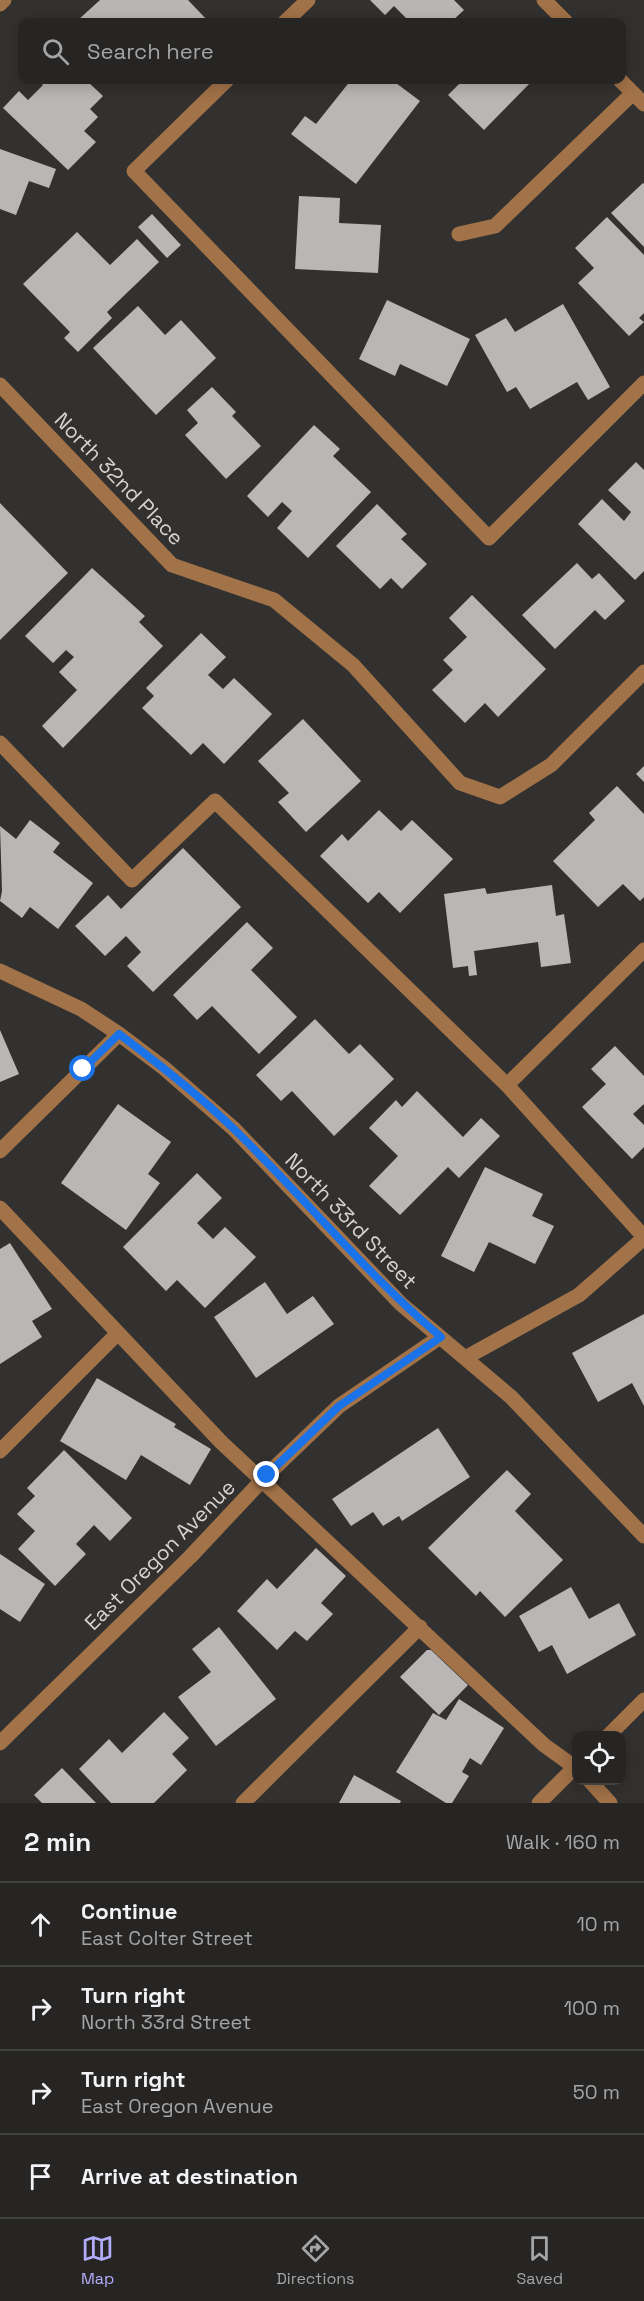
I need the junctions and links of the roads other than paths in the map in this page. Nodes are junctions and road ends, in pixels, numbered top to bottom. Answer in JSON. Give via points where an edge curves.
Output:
{"nodes":[{"id":1,"x":4,"y":0,"type":"edge"},
{"id":2,"x":308,"y":0,"type":"edge"},
{"id":3,"x":544,"y":0,"type":"edge"},
{"id":4,"x":0,"y":4,"type":"edge"},
{"id":5,"x":289,"y":18,"type":"edge"},
{"id":6,"x":562,"y":18,"type":"edge"},
{"id":7,"x":223,"y":84,"type":"edge"},
{"id":8,"x":624,"y":84,"type":"edge"},
{"id":9,"x":639,"y":98,"type":"edge"},
{"id":10,"x":459,"y":234,"type":"dead end"},
{"id":11,"x":644,"y":384,"type":"edge"},
{"id":12,"x":0,"y":385,"type":"edge"},
{"id":13,"x":644,"y":672,"type":"edge"},
{"id":14,"x":0,"y":743,"type":"edge"},
{"id":15,"x":644,"y":950,"type":"edge"},
{"id":16,"x":0,"y":971,"type":"edge"},
{"id":17,"x":119,"y":1034,"type":"junction"},
{"id":18,"x":507,"y":1085,"type":"junction"},
{"id":19,"x":0,"y":1151,"type":"edge"},
{"id":20,"x":0,"y":1208,"type":"edge"},
{"id":21,"x":644,"y":1237,"type":"edge"},
{"id":22,"x":118,"y":1333,"type":"junction"},
{"id":23,"x":441,"y":1337,"type":"junction"},
{"id":24,"x":465,"y":1358,"type":"junction"},
{"id":25,"x":0,"y":1451,"type":"edge"},
{"id":26,"x":263,"y":1480,"type":"junction"},
{"id":27,"x":644,"y":1536,"type":"edge"},
{"id":28,"x":420,"y":1628,"type":"junction"},
{"id":29,"x":644,"y":1700,"type":"edge"},
{"id":30,"x":613,"y":1731,"type":"edge"},
{"id":31,"x":0,"y":1743,"type":"edge"},
{"id":32,"x":572,"y":1764,"type":"edge"},
{"id":33,"x":572,"y":1771,"type":"edge"},
{"id":34,"x":594,"y":1785,"type":"edge"},
{"id":35,"x":243,"y":1803,"type":"edge"},
{"id":36,"x":539,"y":1803,"type":"edge"},
{"id":37,"x":610,"y":1803,"type":"edge"}],
"edges":[{"from":1,"to":4,"type":"street"},
{"from":2,"to":5,"type":"street"},
{"from":3,"to":6,"type":"street"},
{"from":7,"to":11,"type":"street","via":[[134,171],[489,538]]},
{"from":8,"to":9,"type":"street"},
{"from":9,"to":10,"type":"street","via":[[495,226]]},
{"from":12,"to":13,"type":"street","name":"North 32nd Place","via":[[172,565],[274,600],[353,666],[460,783],[500,797],[551,765]]},
{"from":14,"to":18,"type":"street","via":[[132,880],[215,801]]},
{"from":15,"to":18,"type":"street"},
{"from":16,"to":17,"type":"street","name":"North 33rd Street","via":[[81,1009]]},
{"from":17,"to":19,"type":"street"},
{"from":17,"to":23,"type":"street","name":"North 33rd Street","via":[[234,1129],[401,1304]]},
{"from":18,"to":21,"type":"street"},
{"from":20,"to":22,"type":"street"},
{"from":21,"to":24,"type":"street","via":[[579,1295]]},
{"from":22,"to":25,"type":"street"},
{"from":22,"to":26,"type":"street","via":[[221,1442]]},
{"from":23,"to":24,"type":"street","name":"North 33rd Street"},
{"from":23,"to":26,"type":"street","name":"East Oregon Avenue","via":[[339,1406]]},
{"from":24,"to":27,"type":"street","name":"North 33rd Street","via":[[511,1397]]},
{"from":26,"to":28,"type":"street"},
{"from":26,"to":31,"type":"street","name":"East Oregon Avenue"},
{"from":28,"to":32,"type":"street","via":[[544,1745]]},
{"from":28,"to":35,"type":"street"},
{"from":29,"to":30,"type":"street"},
{"from":33,"to":36,"type":"street"},
{"from":34,"to":37,"type":"street"}]}
